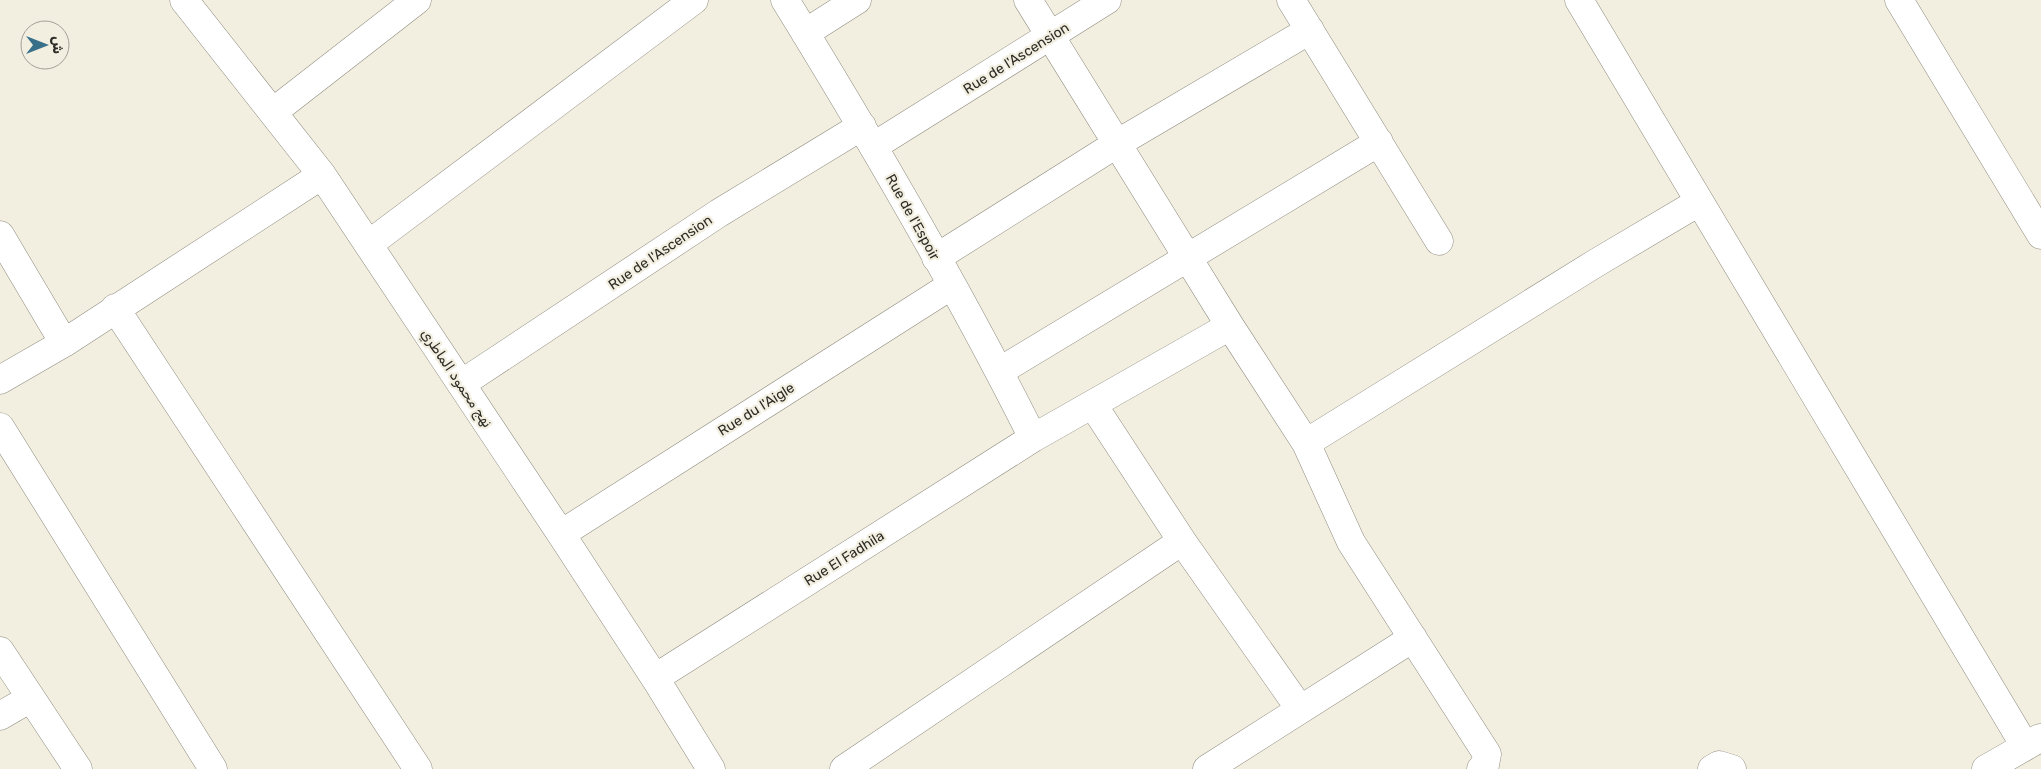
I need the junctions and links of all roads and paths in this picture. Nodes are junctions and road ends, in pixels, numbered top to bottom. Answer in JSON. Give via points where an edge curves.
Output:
{"nodes":[{"id":1,"x":184,"y":0,"type":"edge"},
{"id":2,"x":417,"y":0,"type":"edge"},
{"id":3,"x":694,"y":0,"type":"edge"},
{"id":4,"x":786,"y":0,"type":"edge"},
{"id":5,"x":857,"y":0,"type":"edge"},
{"id":6,"x":1028,"y":0,"type":"edge"},
{"id":7,"x":1107,"y":0,"type":"edge"},
{"id":8,"x":1291,"y":0,"type":"edge"},
{"id":9,"x":1579,"y":0,"type":"edge"},
{"id":10,"x":1899,"y":0,"type":"edge"},
{"id":11,"x":1310,"y":30,"type":"junction"},
{"id":12,"x":805,"y":32,"type":"junction"},
{"id":13,"x":1050,"y":37,"type":"junction"},
{"id":14,"x":273,"y":112,"type":"junction"},
{"id":15,"x":868,"y":136,"type":"junction"},
{"id":16,"x":1379,"y":142,"type":"junction"},
{"id":17,"x":1118,"y":143,"type":"junction"},
{"id":18,"x":322,"y":175,"type":"junction"},
{"id":19,"x":1699,"y":202,"type":"junction"},
{"id":20,"x":0,"y":235,"type":"edge"},
{"id":21,"x":2041,"y":235,"type":"edge"},
{"id":22,"x":1439,"y":241,"type":"dead end"},
{"id":23,"x":369,"y":244,"type":"junction"},
{"id":24,"x":936,"y":258,"type":"junction"},
{"id":25,"x":1189,"y":258,"type":"junction"},
{"id":26,"x":952,"y":285,"type":"junction"},
{"id":27,"x":115,"y":308,"type":"junction"},
{"id":28,"x":1230,"y":326,"type":"junction"},
{"id":29,"x":64,"y":343,"type":"junction"},
{"id":30,"x":1000,"y":372,"type":"junction"},
{"id":31,"x":0,"y":380,"type":"edge"},
{"id":32,"x":461,"y":384,"type":"junction"},
{"id":33,"x":1093,"y":405,"type":"junction"},
{"id":34,"x":0,"y":427,"type":"edge"},
{"id":35,"x":1034,"y":438,"type":"junction"},
{"id":36,"x":1306,"y":443,"type":"junction"},
{"id":37,"x":561,"y":534,"type":"junction"},
{"id":38,"x":1182,"y":541,"type":"junction"},
{"id":39,"x":1413,"y":638,"type":"junction"},
{"id":40,"x":0,"y":651,"type":"edge"},
{"id":41,"x":655,"y":678,"type":"junction"},
{"id":42,"x":31,"y":698,"type":"junction"},
{"id":43,"x":1300,"y":709,"type":"junction"},
{"id":44,"x":0,"y":716,"type":"edge"},
{"id":45,"x":2033,"y":742,"type":"edge"},
{"id":46,"x":78,"y":769,"type":"edge"},
{"id":47,"x":213,"y":769,"type":"edge"},
{"id":48,"x":418,"y":769,"type":"edge"},
{"id":49,"x":711,"y":769,"type":"edge"},
{"id":50,"x":844,"y":769,"type":"edge"},
{"id":51,"x":1207,"y":769,"type":"edge"},
{"id":52,"x":1481,"y":769,"type":"edge"},
{"id":53,"x":1712,"y":769,"type":"edge"},
{"id":54,"x":1732,"y":769,"type":"edge"},
{"id":55,"x":1986,"y":769,"type":"edge"}],
"edges":[{"from":1,"to":14,"type":"street","name":"نهج محمود الماطري"},
{"from":2,"to":14,"type":"street"},
{"from":3,"to":23,"type":"street"},
{"from":4,"to":12,"type":"street","name":"Rue de l'Espoir"},
{"from":5,"to":12,"type":"street"},
{"from":6,"to":13,"type":"street"},
{"from":7,"to":13,"type":"street","name":"Rue de l'Ascension"},
{"from":8,"to":11,"type":"street"},
{"from":9,"to":19,"type":"street"},
{"from":10,"to":21,"type":"street"},
{"from":11,"to":16,"type":"street"},
{"from":11,"to":17,"type":"street"},
{"from":12,"to":15,"type":"street","name":"Rue de l'Espoir"},
{"from":13,"to":15,"type":"street","name":"Rue de l'Ascension"},
{"from":13,"to":17,"type":"street"},
{"from":14,"to":18,"type":"street","name":"نهج محمود الماطري"},
{"from":15,"to":24,"type":"street","name":"Rue de l'Espoir"},
{"from":15,"to":32,"type":"street","name":"Rue de l'Ascension","via":[[719,212]]},
{"from":16,"to":22,"type":"street"},
{"from":16,"to":25,"type":"street"},
{"from":17,"to":24,"type":"street"},
{"from":17,"to":25,"type":"street"},
{"from":18,"to":23,"type":"street","name":"نهج محمود الماطري"},
{"from":18,"to":27,"type":"street"},
{"from":19,"to":36,"type":"street"},
{"from":19,"to":45,"type":"street"},
{"from":20,"to":29,"type":"street"},
{"from":23,"to":32,"type":"street","name":"نهج محمود الماطري"},
{"from":24,"to":26,"type":"street","name":"Rue de l'Espoir"},
{"from":25,"to":28,"type":"street"},
{"from":25,"to":30,"type":"street"},
{"from":26,"to":30,"type":"street","name":"Rue de l'Espoir"},
{"from":26,"to":37,"type":"street","name":"Rue du l'Aigle"},
{"from":27,"to":29,"type":"street"},
{"from":27,"to":48,"type":"street"},
{"from":28,"to":33,"type":"street","name":"Rue El Fadhila"},
{"from":28,"to":36,"type":"street"},
{"from":29,"to":31,"type":"street"},
{"from":30,"to":35,"type":"street","name":"Rue de l'Espoir"},
{"from":32,"to":37,"type":"street","name":"نهج محمود الماطري"},
{"from":33,"to":35,"type":"street","name":"Rue El Fadhila"},
{"from":33,"to":38,"type":"street"},
{"from":34,"to":47,"type":"street"},
{"from":35,"to":41,"type":"street","name":"Rue El Fadhila"},
{"from":36,"to":39,"type":"street","via":[[1351,542]]},
{"from":37,"to":41,"type":"street","name":"نهج محمود الماطري"},
{"from":38,"to":43,"type":"street"},
{"from":38,"to":50,"type":"street"},
{"from":39,"to":43,"type":"street"},
{"from":39,"to":52,"type":"street","via":[[1487,754]]},
{"from":40,"to":42,"type":"street"},
{"from":41,"to":49,"type":"street","name":"نهج محمود الماطري"},
{"from":42,"to":44,"type":"street"},
{"from":42,"to":46,"type":"street"},
{"from":43,"to":51,"type":"street"},
{"from":45,"to":55,"type":"street"},
{"from":53,"to":54,"type":"street","via":[[1719,765]]}]}
